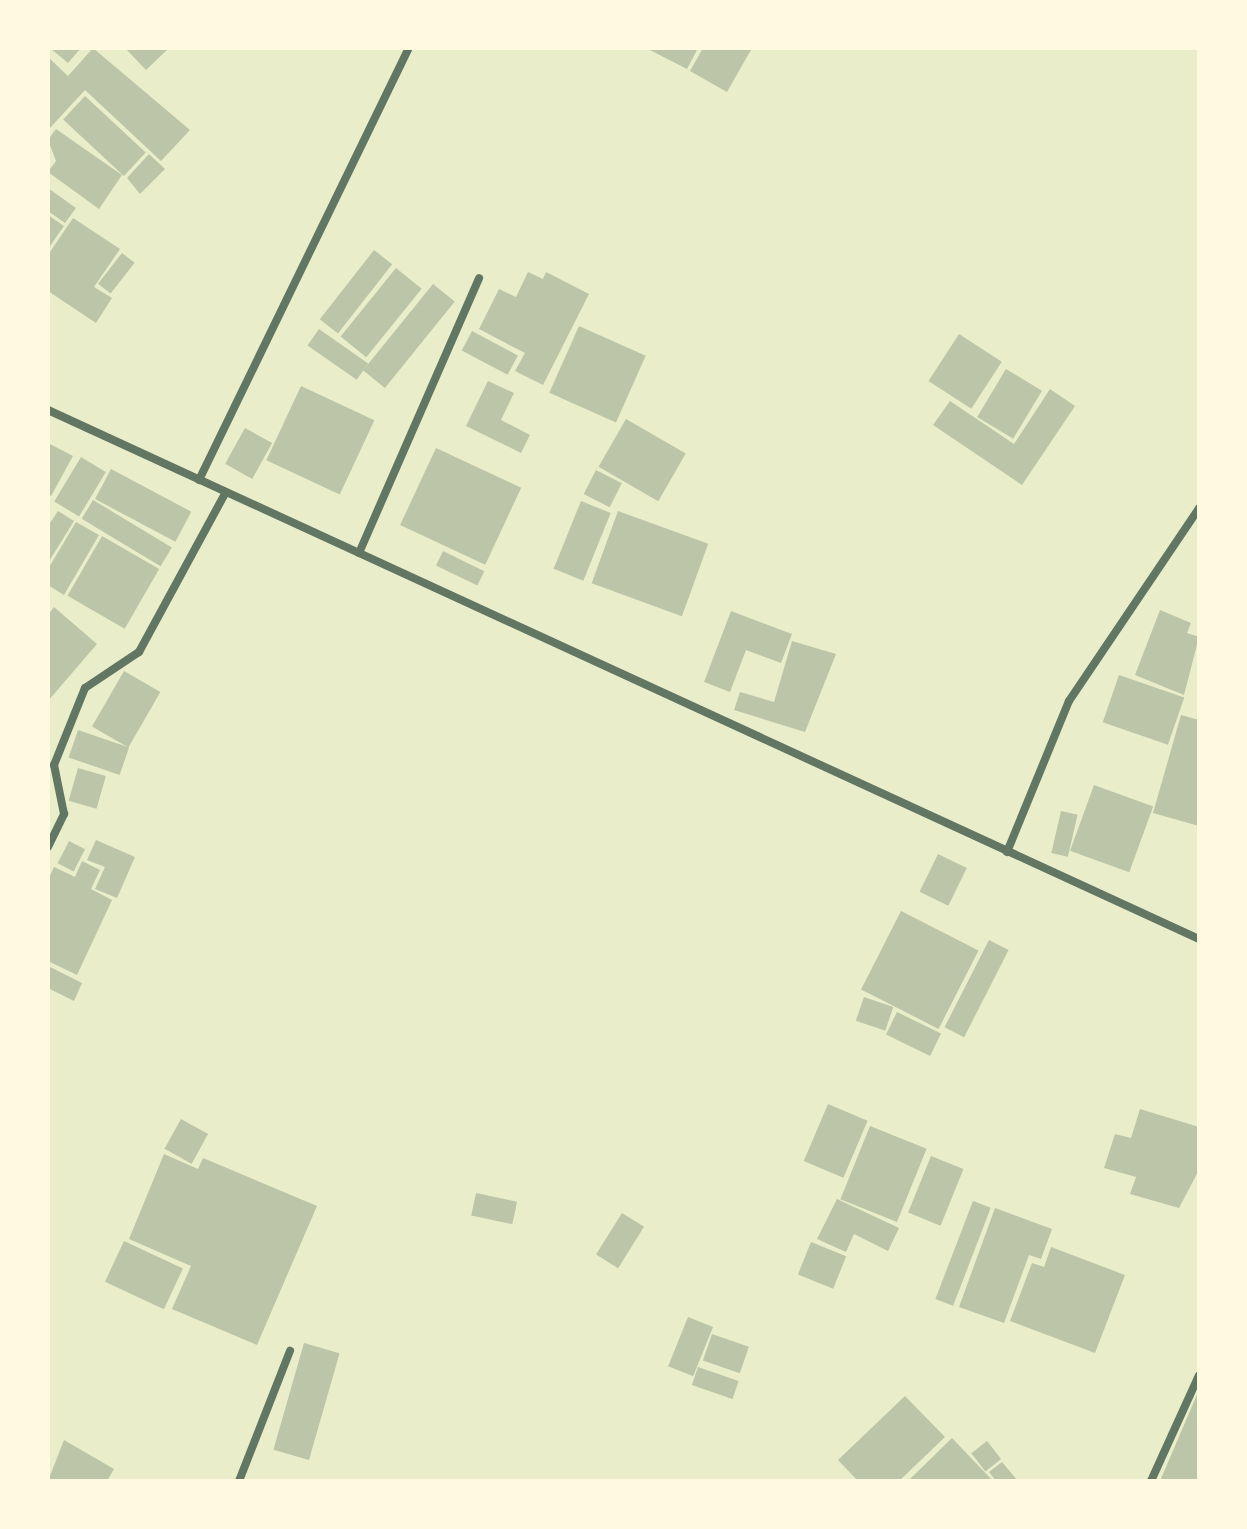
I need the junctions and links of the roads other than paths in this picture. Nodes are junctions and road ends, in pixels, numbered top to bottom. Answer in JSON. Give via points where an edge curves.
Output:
{"nodes":[{"id":1,"x":409,"y":48,"type":"edge"},
{"id":2,"x":479,"y":278,"type":"dead end"},
{"id":3,"x":48,"y":410,"type":"edge"},
{"id":4,"x":199,"y":480,"type":"junction"},
{"id":5,"x":226,"y":492,"type":"junction"},
{"id":6,"x":1199,"y":508,"type":"edge"},
{"id":7,"x":359,"y":553,"type":"junction"},
{"id":8,"x":48,"y":847,"type":"edge"},
{"id":9,"x":1007,"y":852,"type":"junction"},
{"id":10,"x":1199,"y":939,"type":"edge"},
{"id":11,"x":290,"y":1351,"type":"dead end"},
{"id":12,"x":1199,"y":1375,"type":"edge"},
{"id":13,"x":239,"y":1481,"type":"edge"},
{"id":14,"x":1151,"y":1481,"type":"edge"}],
"edges":[{"from":1,"to":4,"type":"street"},
{"from":2,"to":7,"type":"street"},
{"from":3,"to":4,"type":"street"},
{"from":4,"to":5,"type":"street"},
{"from":5,"to":7,"type":"street"},
{"from":5,"to":8,"type":"street","via":[[139,652],[85,688],[54,765],[64,814]]},
{"from":6,"to":9,"type":"street","via":[[1069,701]]},
{"from":7,"to":9,"type":"street"},
{"from":9,"to":10,"type":"street"},
{"from":11,"to":13,"type":"street"},
{"from":12,"to":14,"type":"street"}]}
